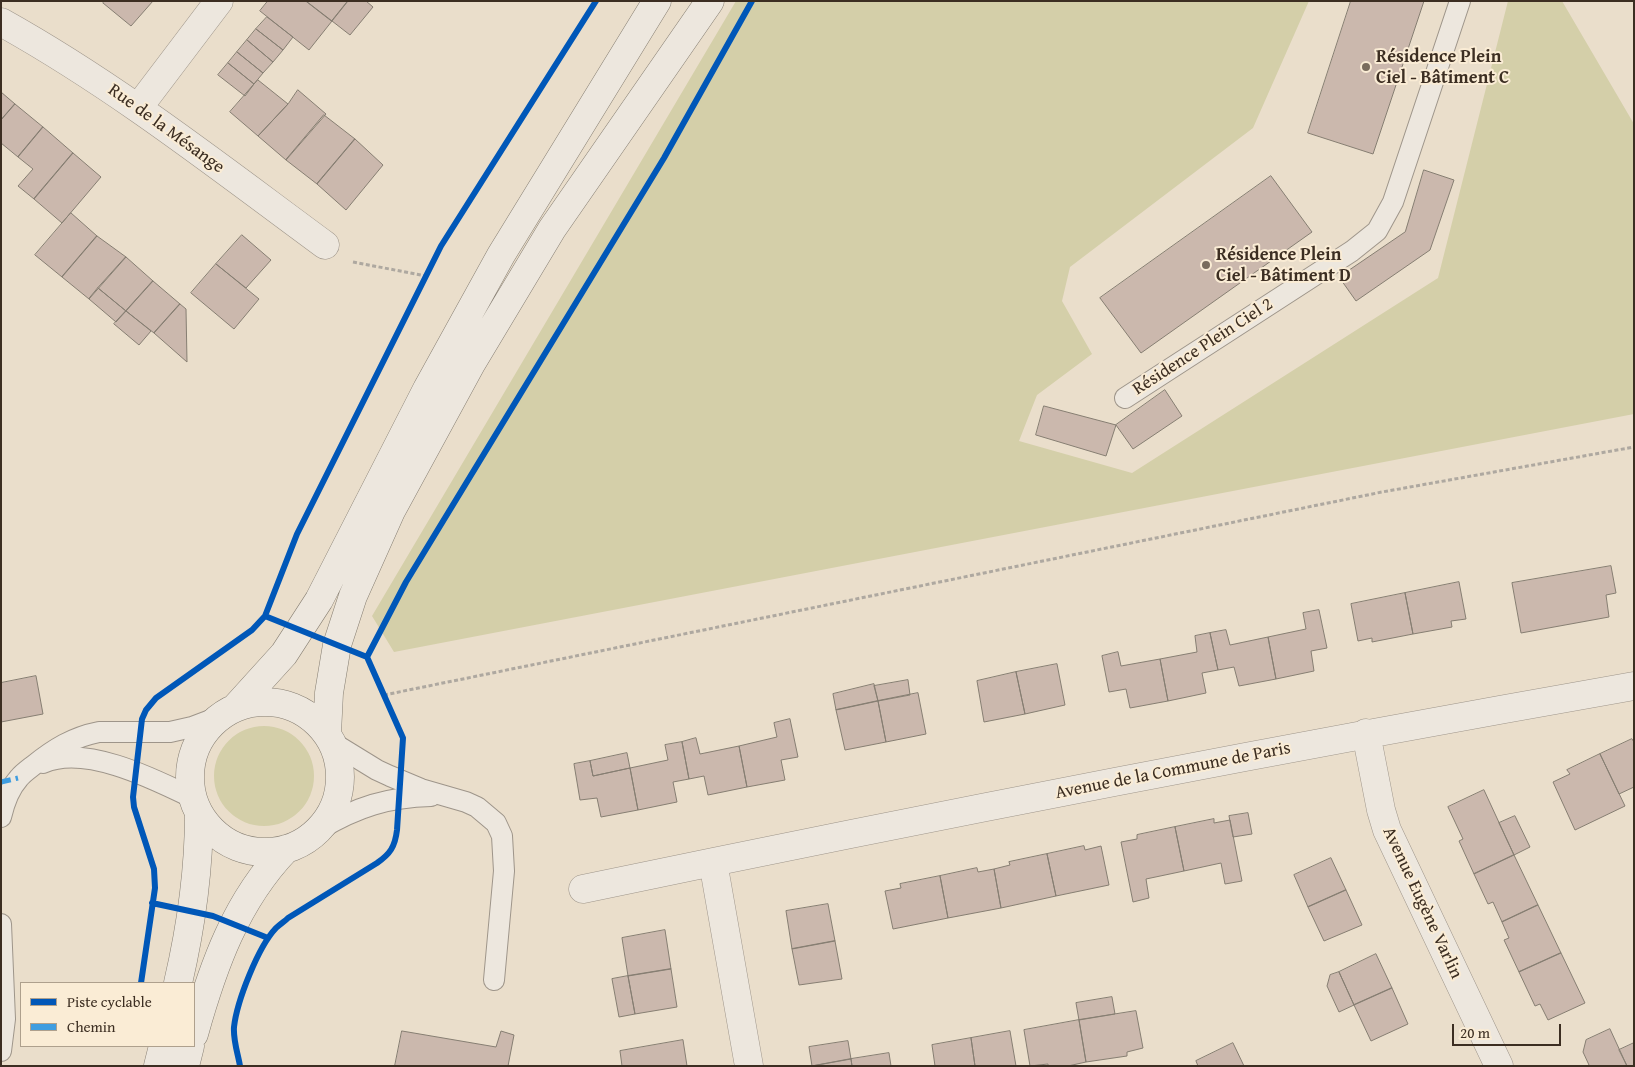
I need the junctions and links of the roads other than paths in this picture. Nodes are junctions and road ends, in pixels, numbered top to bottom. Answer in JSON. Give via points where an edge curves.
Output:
{"nodes":[{"id":1,"x":219,"y":1,"type":"edge"},
{"id":2,"x":657,"y":1,"type":"edge"},
{"id":3,"x":710,"y":1,"type":"edge"},
{"id":4,"x":1460,"y":1,"type":"edge"},
{"id":5,"x":1,"y":22,"type":"edge"},
{"id":6,"x":138,"y":108,"type":"junction"},
{"id":7,"x":325,"y":245,"type":"road end"},
{"id":8,"x":1124,"y":398,"type":"dead end"},
{"id":9,"x":1634,"y":686,"type":"edge"},
{"id":10,"x":229,"y":712,"type":"junction"},
{"id":11,"x":1366,"y":733,"type":"junction"},
{"id":12,"x":330,"y":738,"type":"junction"},
{"id":13,"x":30,"y":769,"type":"junction"},
{"id":14,"x":446,"y":796,"type":"junction"},
{"id":15,"x":196,"y":805,"type":"junction"},
{"id":16,"x":1,"y":817,"type":"edge"},
{"id":17,"x":320,"y":829,"type":"junction"},
{"id":18,"x":286,"y":849,"type":"junction"},
{"id":19,"x":713,"y":862,"type":"junction"},
{"id":20,"x":583,"y":889,"type":"dead end"},
{"id":21,"x":1,"y":924,"type":"edge"},
{"id":22,"x":494,"y":980,"type":"dead end"},
{"id":23,"x":178,"y":982,"type":"edge"},
{"id":24,"x":195,"y":1031,"type":"edge"},
{"id":25,"x":163,"y":1047,"type":"edge"},
{"id":26,"x":190,"y":1047,"type":"edge"},
{"id":27,"x":1,"y":1051,"type":"edge"},
{"id":28,"x":158,"y":1066,"type":"edge"},
{"id":29,"x":185,"y":1066,"type":"edge"},
{"id":30,"x":749,"y":1066,"type":"edge"},
{"id":31,"x":1499,"y":1066,"type":"edge"}],
"edges":[{"from":1,"to":6,"type":"main road"},
{"from":2,"to":10,"type":"main road","via":[[501,255],[427,389],[319,600],[284,654]]},
{"from":3,"to":12,"type":"main road","via":[[552,229],[488,334],[396,502],[353,596],[337,645],[329,693]]},
{"from":4,"to":8,"type":"lane","name":"Résidence Plein Ciel 2","via":[[1393,202],[1377,231],[1352,251]]},
{"from":5,"to":6,"type":"main road","name":"Rue de la Mésange"},
{"from":6,"to":7,"type":"main road","name":"Rue de la Mésange"},
{"from":9,"to":11,"type":"main road","name":"Avenue de la Commune de Paris"},
{"from":10,"to":12,"type":"main road","via":[[251,702],[267,701],[290,706],[311,716]]},
{"from":10,"to":13,"type":"lane","via":[[170,732],[89,734],[63,743]]},
{"from":10,"to":15,"type":"main road","via":[[204,732],[194,752],[190,775]]},
{"from":11,"to":19,"type":"main road","name":"Avenue de la Commune de Paris"},
{"from":11,"to":31,"type":"main road","name":"Avenue Eugène Varlin","via":[[1381,810],[1391,839]]},
{"from":12,"to":14,"type":"lane","via":[[377,770]]},
{"from":12,"to":17,"type":"main road","via":[[340,765],[340,788],[333,810]]},
{"from":13,"to":15,"type":"lane","via":[[57,758],[91,759],[136,771]]},
{"from":13,"to":16,"type":"lane","via":[[18,778],[8,794]]},
{"from":14,"to":17,"type":"lane","via":[[384,801],[353,811]]},
{"from":14,"to":22,"type":"lane","via":[[477,807],[496,823],[502,836],[504,871]]},
{"from":15,"to":18,"type":"main road","via":[[213,832],[233,845],[263,852]]},
{"from":15,"to":23,"type":"main road","via":[[199,847],[196,879]]},
{"from":17,"to":18,"type":"main road"},
{"from":18,"to":24,"type":"main road","via":[[263,874],[233,924],[214,967]]},
{"from":19,"to":20,"type":"main road","name":"Avenue de la Commune de Paris"},
{"from":19,"to":30,"type":"main road"},
{"from":21,"to":27,"type":"lane","via":[[4,1019]]},
{"from":25,"to":28,"type":"main road"},
{"from":26,"to":29,"type":"main road"}]}
